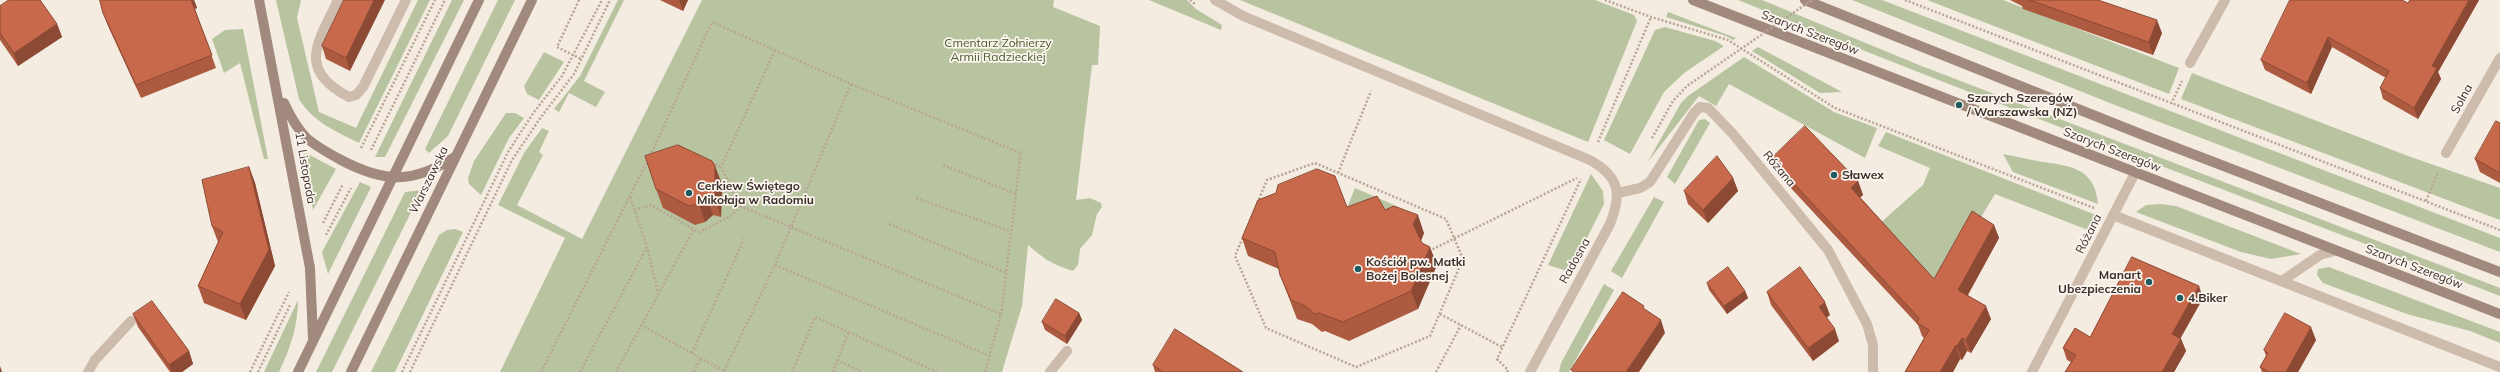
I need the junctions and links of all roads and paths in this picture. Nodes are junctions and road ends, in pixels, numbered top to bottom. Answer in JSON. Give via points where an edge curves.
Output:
{"nodes":[{"id":1,"x":259,"y":0,"type":"edge"},
{"id":2,"x":338,"y":0,"type":"edge"},
{"id":3,"x":406,"y":0,"type":"edge"},
{"id":4,"x":478,"y":0,"type":"edge"},
{"id":5,"x":532,"y":0,"type":"edge"},
{"id":6,"x":580,"y":0,"type":"edge"},
{"id":7,"x":602,"y":0,"type":"edge"},
{"id":8,"x":610,"y":0,"type":"edge"},
{"id":9,"x":1215,"y":0,"type":"edge"},
{"id":10,"x":1605,"y":0,"type":"edge"},
{"id":11,"x":1693,"y":0,"type":"edge"},
{"id":12,"x":1805,"y":0,"type":"edge"},
{"id":13,"x":1812,"y":0,"type":"edge"},
{"id":14,"x":1905,"y":0,"type":"edge"},
{"id":15,"x":2225,"y":0,"type":"edge"},
{"id":16,"x":1651,"y":17,"type":"junction"},
{"id":17,"x":775,"y":50,"type":"junction"},
{"id":18,"x":574,"y":55,"type":"junction"},
{"id":19,"x":2500,"y":58,"type":"edge"},
{"id":20,"x":581,"y":59,"type":"junction"},
{"id":21,"x":2190,"y":63,"type":"dead end"},
{"id":22,"x":851,"y":84,"type":"junction"},
{"id":23,"x":1373,"y":86,"type":"dead end"},
{"id":24,"x":2179,"y":88,"type":"dead end"},
{"id":25,"x":278,"y":92,"type":"junction"},
{"id":26,"x":2171,"y":104,"type":"junction"},
{"id":27,"x":1652,"y":138,"type":"dead end"},
{"id":28,"x":2446,"y":153,"type":"joint"},
{"id":29,"x":651,"y":155,"type":"junction"},
{"id":30,"x":455,"y":156,"type":"junction"},
{"id":31,"x":656,"y":158,"type":"edge"},
{"id":32,"x":708,"y":161,"type":"edge"},
{"id":33,"x":1593,"y":162,"type":"junction"},
{"id":34,"x":943,"y":165,"type":"dead end"},
{"id":35,"x":721,"y":167,"type":"junction"},
{"id":36,"x":1338,"y":173,"type":"junction"},
{"id":37,"x":2135,"y":173,"type":"junction"},
{"id":38,"x":392,"y":178,"type":"junction"},
{"id":39,"x":1618,"y":193,"type":"junction"},
{"id":40,"x":1016,"y":194,"type":"junction"},
{"id":41,"x":630,"y":197,"type":"junction"},
{"id":42,"x":916,"y":198,"type":"dead end"},
{"id":43,"x":2426,"y":201,"type":"junction"},
{"id":44,"x":740,"y":206,"type":"junction"},
{"id":45,"x":634,"y":210,"type":"junction"},
{"id":46,"x":2113,"y":215,"type":"junction"},
{"id":47,"x":889,"y":224,"type":"dead end"},
{"id":48,"x":790,"y":228,"type":"junction"},
{"id":49,"x":694,"y":229,"type":"junction"},
{"id":50,"x":2500,"y":230,"type":"edge"},
{"id":51,"x":1010,"y":231,"type":"junction"},
{"id":52,"x":1454,"y":238,"type":"junction"},
{"id":53,"x":744,"y":239,"type":"dead end"},
{"id":54,"x":647,"y":247,"type":"junction"},
{"id":55,"x":2334,"y":250,"type":"junction"},
{"id":56,"x":1424,"y":253,"type":"edge"},
{"id":57,"x":775,"y":265,"type":"junction"},
{"id":58,"x":2500,"y":272,"type":"edge"},
{"id":59,"x":1007,"y":273,"type":"junction"},
{"id":60,"x":2282,"y":281,"type":"junction"},
{"id":61,"x":658,"y":293,"type":"junction"},
{"id":62,"x":293,"y":299,"type":"dead end"},
{"id":63,"x":1001,"y":314,"type":"junction"},
{"id":64,"x":1440,"y":314,"type":"junction"},
{"id":65,"x":2500,"y":314,"type":"edge"},
{"id":66,"x":131,"y":321,"type":"dead end"},
{"id":67,"x":641,"y":325,"type":"junction"},
{"id":68,"x":1461,"y":325,"type":"junction"},
{"id":69,"x":849,"y":331,"type":"junction"},
{"id":70,"x":312,"y":343,"type":"junction"},
{"id":71,"x":1502,"y":347,"type":"junction"},
{"id":72,"x":1067,"y":351,"type":"dead end"},
{"id":73,"x":692,"y":353,"type":"junction"},
{"id":74,"x":990,"y":356,"type":"junction"},
{"id":75,"x":701,"y":358,"type":"junction"},
{"id":76,"x":837,"y":360,"type":"junction"},
{"id":77,"x":2500,"y":367,"type":"edge"},
{"id":78,"x":725,"y":371,"type":"edge"},
{"id":79,"x":88,"y":372,"type":"edge"},
{"id":80,"x":258,"y":372,"type":"edge"},
{"id":81,"x":298,"y":372,"type":"edge"},
{"id":82,"x":351,"y":372,"type":"edge"},
{"id":83,"x":402,"y":372,"type":"edge"},
{"id":84,"x":410,"y":372,"type":"edge"},
{"id":85,"x":541,"y":372,"type":"edge"},
{"id":86,"x":580,"y":372,"type":"edge"},
{"id":87,"x":616,"y":372,"type":"edge"},
{"id":88,"x":694,"y":372,"type":"edge"},
{"id":89,"x":792,"y":372,"type":"edge"},
{"id":90,"x":833,"y":372,"type":"edge"},
{"id":91,"x":862,"y":372,"type":"edge"},
{"id":92,"x":937,"y":372,"type":"edge"},
{"id":93,"x":985,"y":372,"type":"edge"},
{"id":94,"x":1050,"y":372,"type":"edge"},
{"id":95,"x":1436,"y":372,"type":"edge"},
{"id":96,"x":1506,"y":372,"type":"edge"},
{"id":97,"x":1530,"y":372,"type":"edge"},
{"id":98,"x":1873,"y":372,"type":"edge"},
{"id":99,"x":2032,"y":372,"type":"edge"}],
"edges":[{"from":1,"to":25,"type":"main road","name":"11 Listopada"},
{"from":2,"to":3,"type":"street","via":[[321,38],[315,61],[321,78],[349,97],[356,95],[363,86]]},
{"from":4,"to":38,"type":"main road"},
{"from":5,"to":30,"type":"main road","name":"Warszawska"},
{"from":6,"to":18,"type":"path","via":[[557,47]]},
{"from":7,"to":18,"type":"path"},
{"from":8,"to":20,"type":"path"},
{"from":9,"to":33,"type":"street","via":[[1243,16]]},
{"from":10,"to":16,"type":"path"},
{"from":11,"to":37,"type":"main road","name":"Szarych Szeregów"},
{"from":12,"to":58,"type":"main road","name":"Szarych Szeregów","via":[[2121,126]]},
{"from":13,"to":27,"type":"path","bridge":true,"via":[[1687,86],[1673,101]]},
{"from":14,"to":26,"type":"path"},
{"from":15,"to":21,"type":"street"},
{"from":16,"to":33,"type":"path"},
{"from":16,"to":46,"type":"path","via":[[1728,40],[1835,108]]},
{"from":17,"to":22,"type":"path"},
{"from":17,"to":29,"type":"path","via":[[712,22]]},
{"from":17,"to":35,"type":"path"},
{"from":18,"to":20,"type":"path"},
{"from":18,"to":83,"type":"path","via":[[508,152]]},
{"from":19,"to":28,"type":"street","name":"Solna"},
{"from":20,"to":84,"type":"path","via":[[574,74],[512,160]]},
{"from":22,"to":40,"type":"path","via":[[1021,153]]},
{"from":22,"to":48,"type":"path"},
{"from":23,"to":36,"type":"path"},
{"from":24,"to":26,"type":"path"},
{"from":25,"to":38,"type":"main road","via":[[296,128],[305,138],[361,170],[375,176]]},
{"from":25,"to":70,"type":"main road","name":"11 Listopada","via":[[310,268]]},
{"from":26,"to":43,"type":"path"},
{"from":28,"to":43,"type":"path"},
{"from":29,"to":31,"type":"path"},
{"from":29,"to":41,"type":"path"},
{"from":30,"to":38,"type":"main road","via":[[428,171]]},
{"from":30,"to":82,"type":"main road","name":"Warszawska"},
{"from":32,"to":35,"type":"path"},
{"from":33,"to":39,"type":"street","via":[[1610,177]]},
{"from":34,"to":40,"type":"path"},
{"from":35,"to":44,"type":"path"},
{"from":36,"to":52,"type":"path","via":[[1446,219]]},
{"from":36,"to":64,"type":"path","via":[[1315,163],[1267,180],[1235,256],[1266,328],[1356,367],[1430,336]]},
{"from":37,"to":46,"type":"street","name":"Różana"},
{"from":37,"to":55,"type":"main road","name":"Szarych Szeregów"},
{"from":38,"to":70,"type":"main road"},
{"from":39,"to":97,"type":"street","name":"Radosna","via":[[1610,224]]},
{"from":39,"to":98,"type":"street","name":"Różana","via":[[1640,188],[1650,182],[1694,112],[1700,107],[1708,108],[1743,146],[1828,250],[1867,324],[1873,345]]},
{"from":40,"to":51,"type":"path"},
{"from":41,"to":45,"type":"path"},
{"from":41,"to":85,"type":"path"},
{"from":42,"to":51,"type":"path"},
{"from":43,"to":50,"type":"path"},
{"from":44,"to":48,"type":"path"},
{"from":44,"to":49,"type":"path","via":[[731,216],[699,232]]},
{"from":45,"to":49,"type":"path","via":[[651,205]]},
{"from":45,"to":54,"type":"path"},
{"from":46,"to":60,"type":"street"},
{"from":46,"to":99,"type":"street","name":"Różana"},
{"from":47,"to":59,"type":"path"},
{"from":48,"to":57,"type":"path"},
{"from":48,"to":63,"type":"path"},
{"from":49,"to":61,"type":"path"},
{"from":51,"to":59,"type":"path"},
{"from":52,"to":56,"type":"path"},
{"from":52,"to":64,"type":"path","via":[[1463,259]]},
{"from":52,"to":71,"type":"path","via":[[1583,175]]},
{"from":53,"to":73,"type":"path"},
{"from":54,"to":61,"type":"path"},
{"from":54,"to":86,"type":"path"},
{"from":55,"to":60,"type":"street","via":[[2320,255]]},
{"from":55,"to":65,"type":"main road","name":"Szarych Szeregów"},
{"from":57,"to":74,"type":"path"},
{"from":57,"to":78,"type":"path"},
{"from":59,"to":63,"type":"path"},
{"from":60,"to":77,"type":"street"},
{"from":61,"to":67,"type":"path"},
{"from":62,"to":80,"type":"path"},
{"from":63,"to":74,"type":"path"},
{"from":64,"to":68,"type":"path"},
{"from":66,"to":79,"type":"street","via":[[95,360]]},
{"from":67,"to":73,"type":"path"},
{"from":67,"to":87,"type":"path"},
{"from":68,"to":71,"type":"path"},
{"from":68,"to":95,"type":"path"},
{"from":69,"to":76,"type":"path"},
{"from":69,"to":89,"type":"path","via":[[815,317]]},
{"from":69,"to":92,"type":"path"},
{"from":70,"to":81,"type":"main road"},
{"from":71,"to":96,"type":"path","via":[[1497,359],[1504,364],[1508,370]]},
{"from":72,"to":94,"type":"street"},
{"from":73,"to":75,"type":"path"},
{"from":74,"to":93,"type":"path"},
{"from":75,"to":78,"type":"path"},
{"from":75,"to":88,"type":"path"},
{"from":76,"to":90,"type":"path"},
{"from":76,"to":91,"type":"path"}]}
